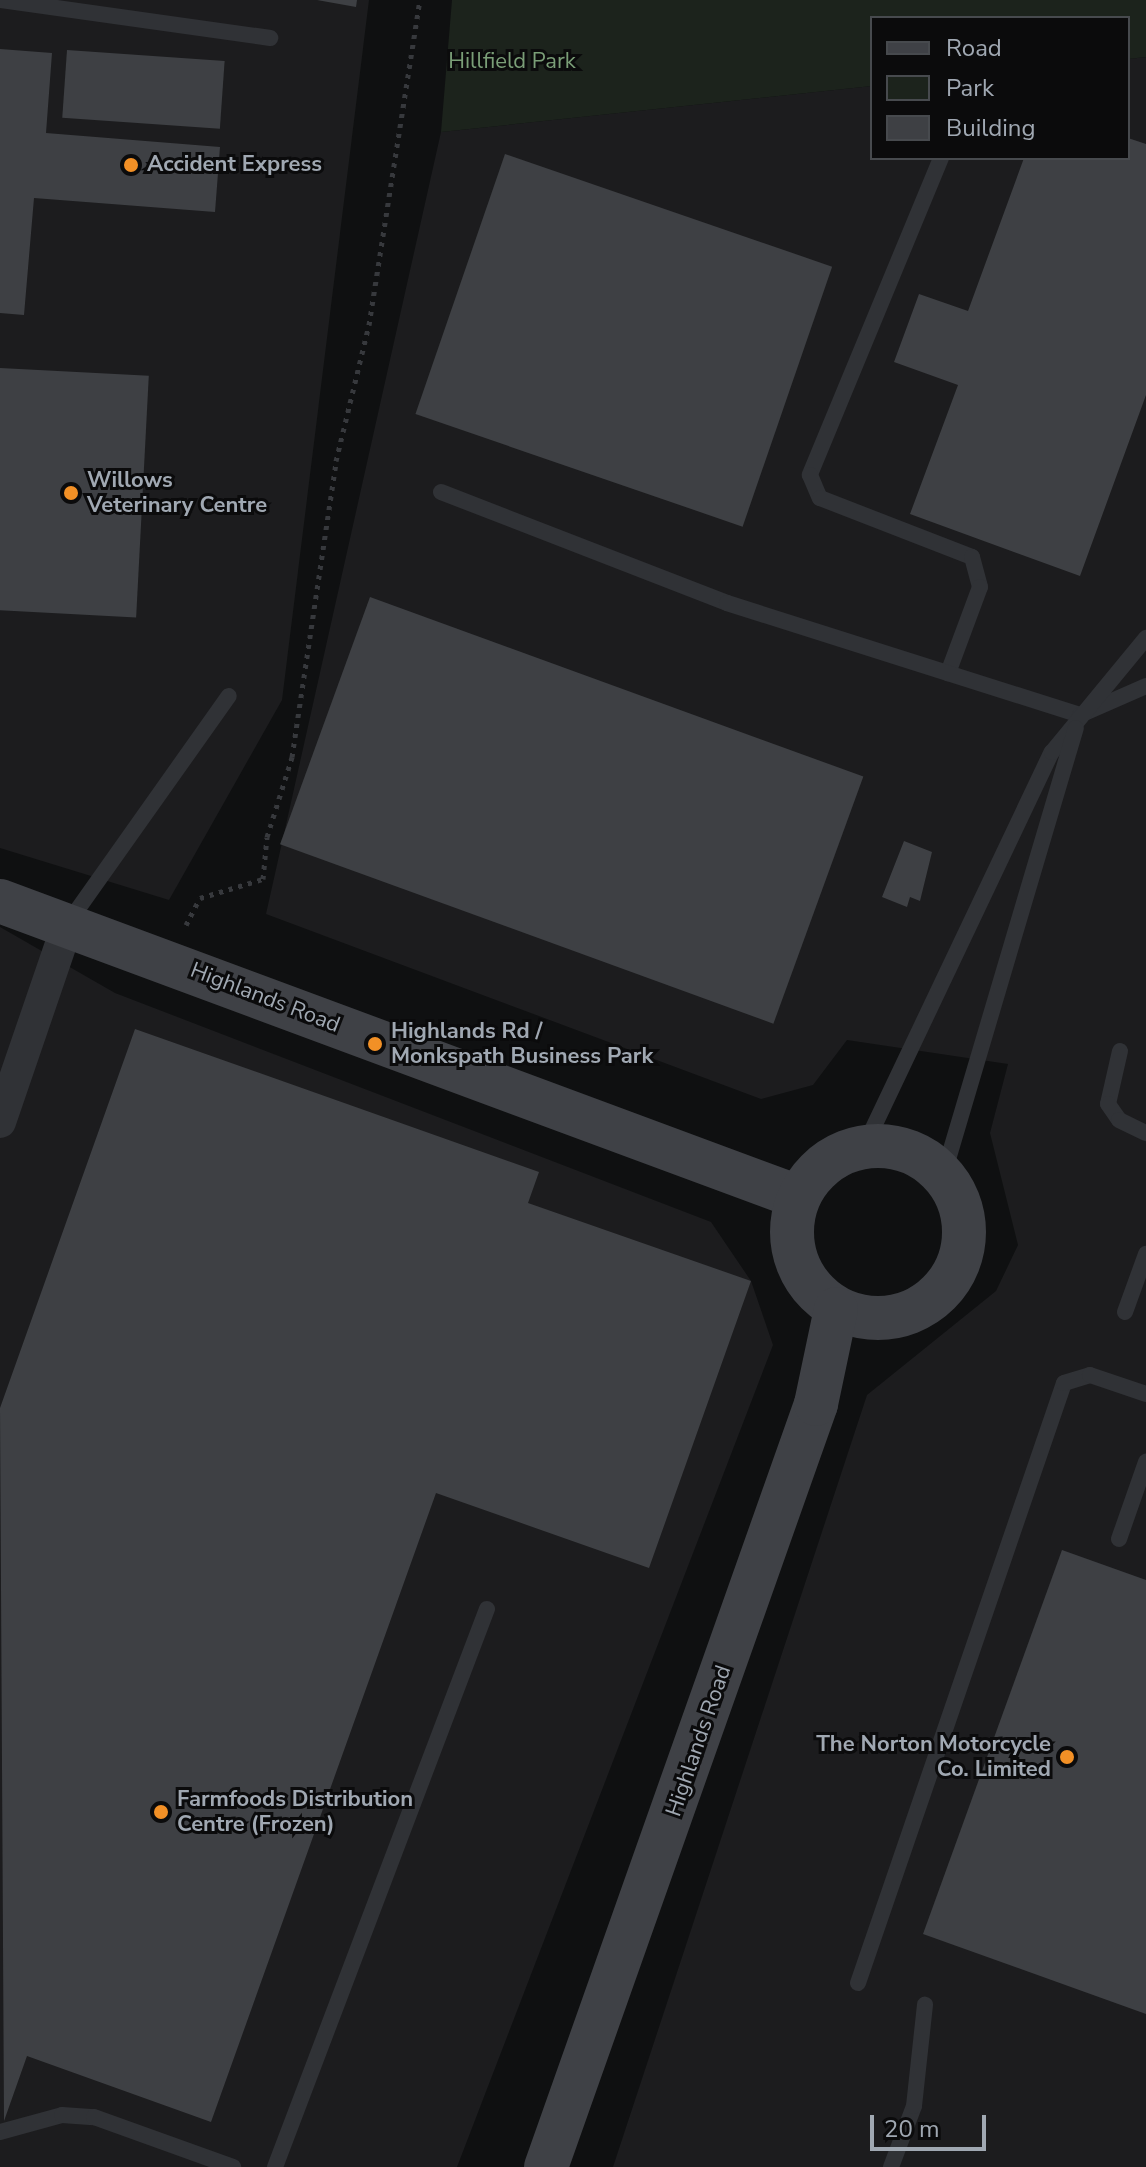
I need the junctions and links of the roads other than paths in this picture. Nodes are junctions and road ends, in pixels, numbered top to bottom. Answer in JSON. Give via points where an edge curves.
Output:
{"nodes":[{"id":1,"x":0,"y":0,"type":"edge"},
{"id":2,"x":270,"y":38,"type":"dead end"},
{"id":3,"x":940,"y":160,"type":"edge"},
{"id":4,"x":441,"y":492,"type":"dead end"},
{"id":5,"x":1146,"y":638,"type":"edge"},
{"id":6,"x":948,"y":673,"type":"junction"},
{"id":7,"x":1146,"y":686,"type":"edge"},
{"id":8,"x":229,"y":696,"type":"dead end"},
{"id":9,"x":1080,"y":715,"type":"junction"},
{"id":10,"x":0,"y":901,"type":"edge"},
{"id":11,"x":68,"y":923,"type":"junction"},
{"id":12,"x":1120,"y":1051,"type":"dead end"},
{"id":13,"x":0,"y":1122,"type":"edge"},
{"id":14,"x":1146,"y":1133,"type":"edge"},
{"id":15,"x":865,"y":1145,"type":"junction"},
{"id":16,"x":944,"y":1173,"type":"junction"},
{"id":17,"x":798,"y":1197,"type":"junction"},
{"id":18,"x":1146,"y":1254,"type":"edge"},
{"id":19,"x":836,"y":1309,"type":"junction"},
{"id":20,"x":1125,"y":1312,"type":"dead end"},
{"id":21,"x":1146,"y":1394,"type":"edge"},
{"id":22,"x":1146,"y":1462,"type":"edge"},
{"id":23,"x":1119,"y":1539,"type":"dead end"},
{"id":24,"x":487,"y":1609,"type":"dead end"},
{"id":25,"x":858,"y":1983,"type":"dead end"},
{"id":26,"x":925,"y":2005,"type":"dead end"},
{"id":27,"x":0,"y":2132,"type":"edge"},
{"id":28,"x":233,"y":2167,"type":"edge"},
{"id":29,"x":275,"y":2167,"type":"edge"},
{"id":30,"x":546,"y":2167,"type":"edge"},
{"id":31,"x":891,"y":2167,"type":"edge"}],
"edges":[{"from":1,"to":2,"type":"lane"},
{"from":3,"to":6,"type":"lane","via":[[810,475],[820,498],[972,557],[980,587]]},
{"from":4,"to":6,"type":"lane","via":[[727,603]]},
{"from":5,"to":9,"type":"lane"},
{"from":6,"to":9,"type":"lane"},
{"from":7,"to":9,"type":"lane"},
{"from":8,"to":11,"type":"lane"},
{"from":9,"to":15,"type":"lane","via":[[1052,752]]},
{"from":9,"to":16,"type":"lane"},
{"from":10,"to":11,"type":"street","name":"Highlands Road"},
{"from":11,"to":13,"type":"street"},
{"from":11,"to":17,"type":"street","name":"Highlands Road"},
{"from":12,"to":14,"type":"lane","via":[[1108,1104],[1119,1120]]},
{"from":15,"to":16,"type":"street","via":[[908,1149]]},
{"from":15,"to":17,"type":"street","via":[[825,1162]]},
{"from":16,"to":19,"type":"street","via":[[964,1222],[964,1250],[948,1287],[915,1312],[876,1320]]},
{"from":17,"to":19,"type":"street","via":[[791,1228],[795,1260],[811,1289]]},
{"from":18,"to":20,"type":"lane"},
{"from":19,"to":30,"type":"street","name":"Highlands Road","via":[[811,1419]]},
{"from":21,"to":25,"type":"lane","via":[[1090,1375],[1064,1383]]},
{"from":22,"to":23,"type":"lane"},
{"from":24,"to":29,"type":"lane"},
{"from":26,"to":31,"type":"lane","via":[[914,2106]]},
{"from":27,"to":28,"type":"lane","via":[[62,2115],[94,2117]]}]}
